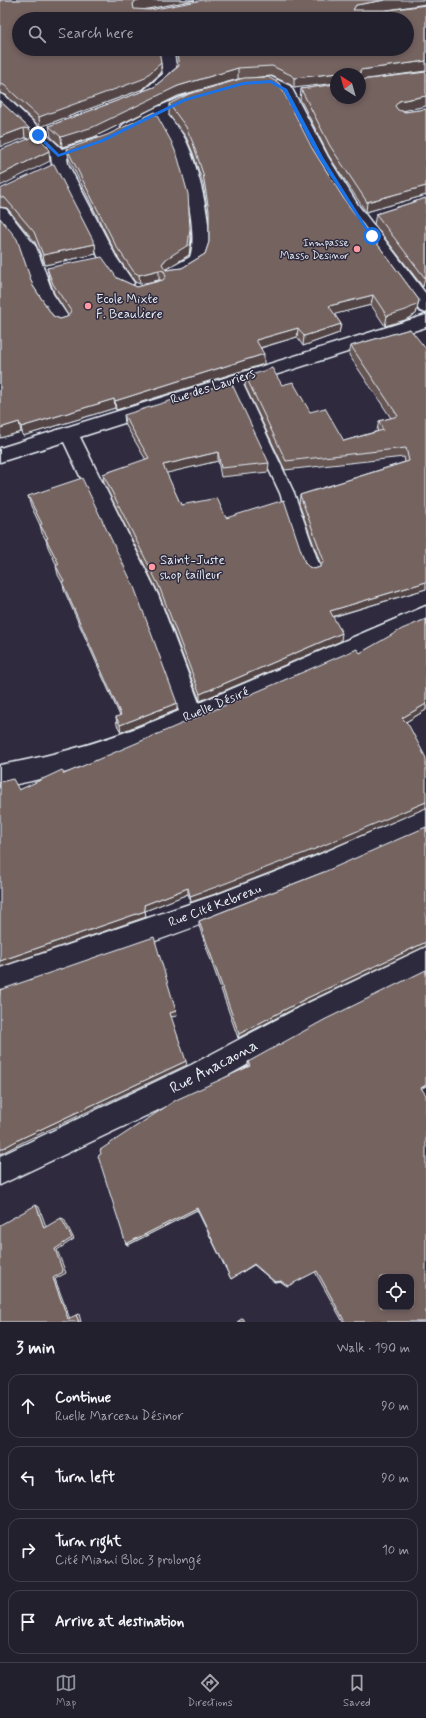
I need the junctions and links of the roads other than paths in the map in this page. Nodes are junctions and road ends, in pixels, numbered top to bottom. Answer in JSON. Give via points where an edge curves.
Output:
{"nodes":[{"id":1,"x":167,"y":56,"type":"edge"},
{"id":2,"x":235,"y":85,"type":"edge"},
{"id":3,"x":212,"y":91,"type":"edge"},
{"id":4,"x":134,"y":98,"type":"edge"},
{"id":5,"x":0,"y":99,"type":"edge"},
{"id":6,"x":158,"y":112,"type":"junction"},
{"id":7,"x":7,"y":113,"type":"edge"},
{"id":8,"x":56,"y":163,"type":"junction"},
{"id":9,"x":0,"y":213,"type":"edge"},
{"id":10,"x":173,"y":274,"type":"edge"},
{"id":11,"x":132,"y":287,"type":"edge"},
{"id":12,"x":426,"y":307,"type":"edge"},
{"id":13,"x":62,"y":321,"type":"edge"},
{"id":14,"x":426,"y":321,"type":"edge"},
{"id":15,"x":234,"y":380,"type":"junction"},
{"id":16,"x":69,"y":432,"type":"junction"},
{"id":17,"x":0,"y":455,"type":"edge"},
{"id":18,"x":313,"y":570,"type":"edge"},
{"id":19,"x":426,"y":615,"type":"edge"},
{"id":20,"x":192,"y":715,"type":"junction"},
{"id":21,"x":0,"y":776,"type":"edge"},
{"id":22,"x":426,"y":819,"type":"edge"},
{"id":23,"x":426,"y":960,"type":"edge"},
{"id":24,"x":0,"y":981,"type":"edge"},
{"id":25,"x":0,"y":1171,"type":"edge"}],
"edges":[{"from":1,"to":4,"type":"street","via":[[171,75],[157,87]]},
{"from":2,"to":12,"type":"street","via":[[260,81],[289,91],[320,157],[368,218]]},
{"from":3,"to":6,"type":"street"},
{"from":5,"to":7,"type":"street"},
{"from":6,"to":8,"type":"street"},
{"from":6,"to":10,"type":"street","via":[[179,142],[188,164],[202,248],[198,259]]},
{"from":7,"to":8,"type":"street","via":[[45,132]]},
{"from":8,"to":11,"type":"street","via":[[101,259]]},
{"from":9,"to":13,"type":"street","via":[[17,232],[44,272],[45,295]]},
{"from":14,"to":15,"type":"street","name":"Rue des Lauriers"},
{"from":15,"to":16,"type":"street","name":"Rue des Lauriers"},
{"from":15,"to":18,"type":"lane","via":[[287,493]]},
{"from":16,"to":17,"type":"street","name":"Rue des Lauriers"},
{"from":16,"to":20,"type":"street","via":[[147,595]]},
{"from":19,"to":20,"type":"street","name":"Ruelle Désiré"},
{"from":20,"to":21,"type":"street","name":"Ruelle Désiré","via":[[113,748]]},
{"from":22,"to":24,"type":"street","name":"Rue Cité Kebreau","via":[[371,845],[179,921]]},
{"from":23,"to":25,"type":"street","name":"Rue Anacaona","via":[[313,1014],[201,1075]]}]}
